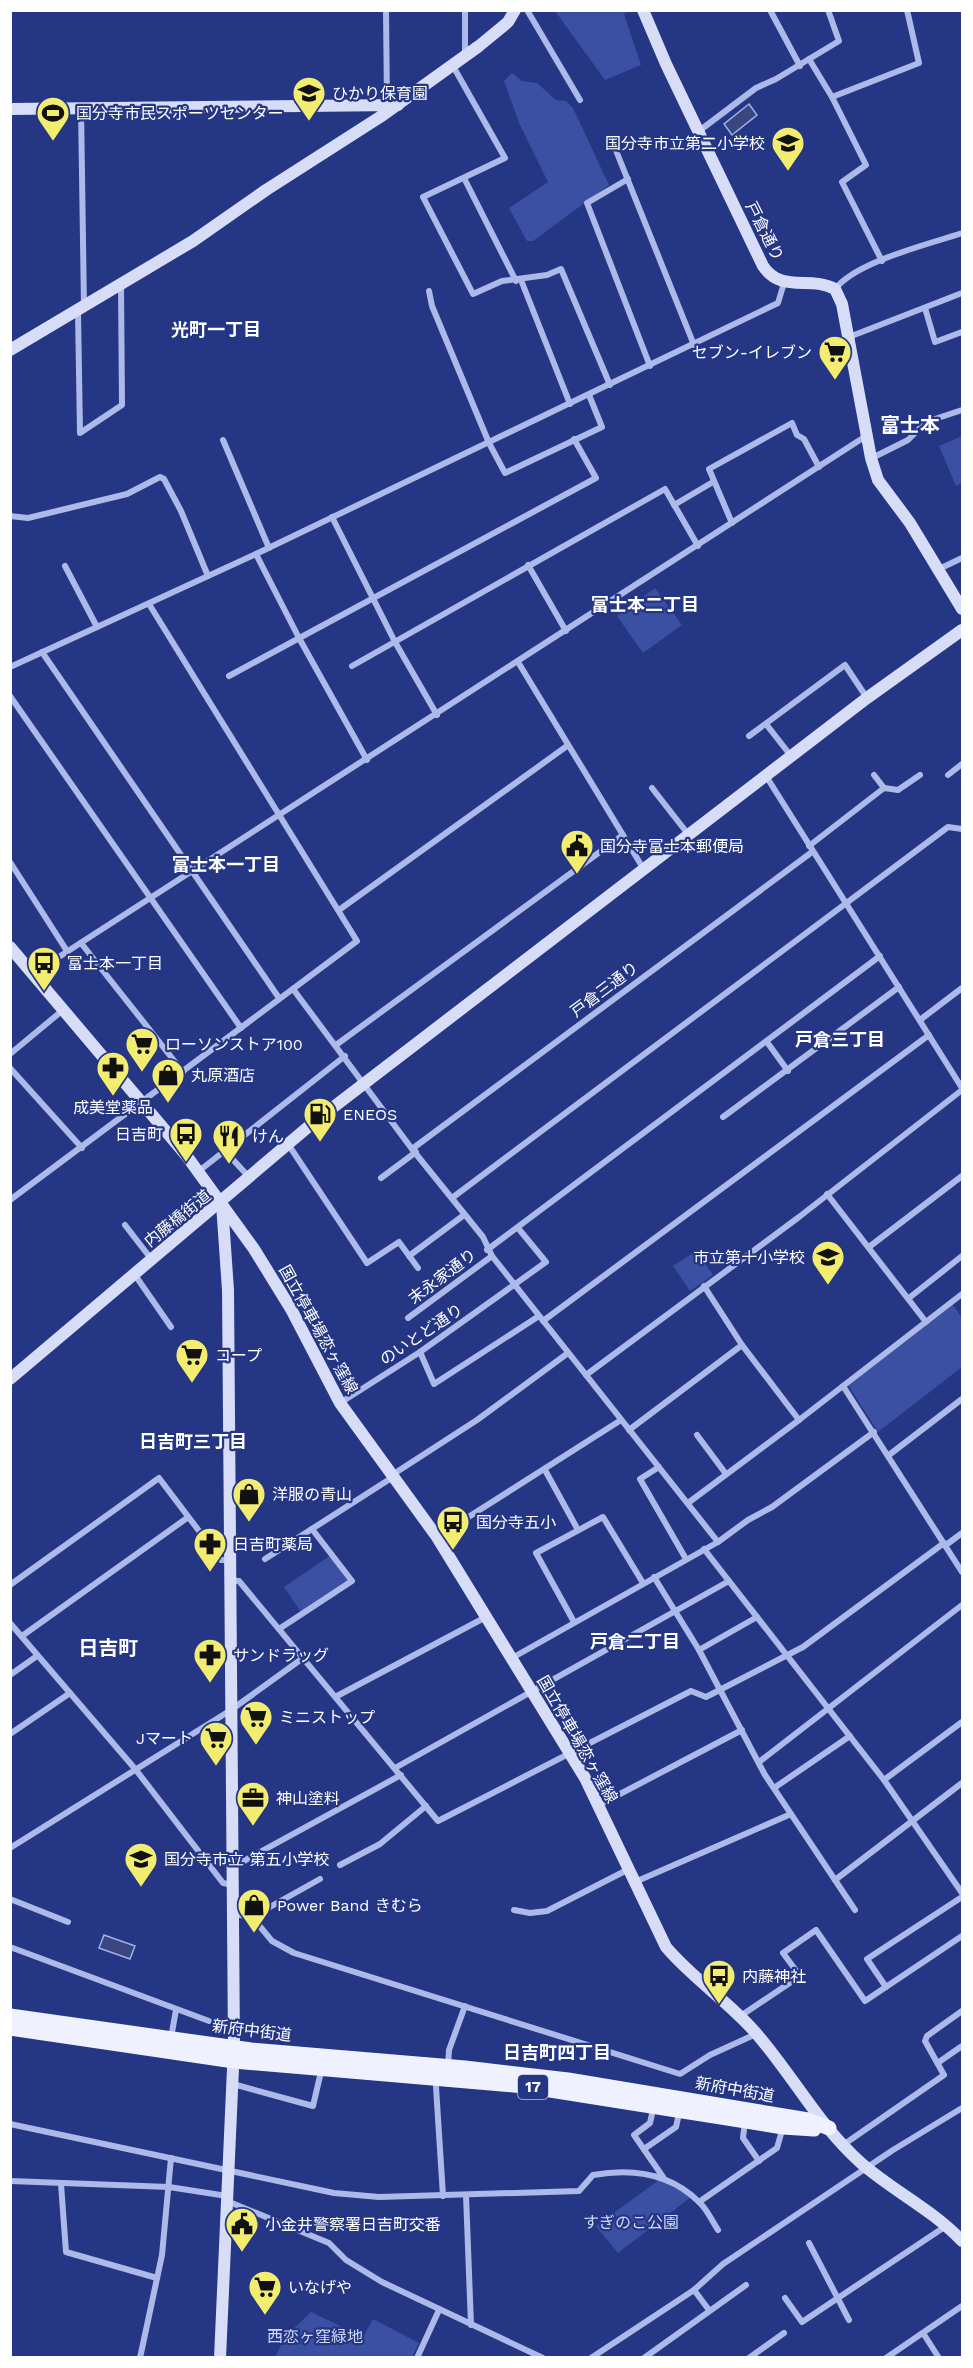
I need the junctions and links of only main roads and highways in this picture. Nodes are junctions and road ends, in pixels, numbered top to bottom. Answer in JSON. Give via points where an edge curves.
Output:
{"nodes":[{"id":1,"x":10,"y":2016,"type":"edge"},
{"id":2,"x":38,"y":2020,"type":"junction"},
{"id":3,"x":10,"y":2028,"type":"edge"},
{"id":4,"x":173,"y":2045,"type":"junction"},
{"id":5,"x":234,"y":2053,"type":"junction"},
{"id":6,"x":275,"y":2064,"type":"junction"},
{"id":7,"x":449,"y":2072,"type":"junction"},
{"id":8,"x":619,"y":2100,"type":"junction"},
{"id":9,"x":702,"y":2114,"type":"junction"}],
"edges":[{"from":1,"to":2,"type":"main road","name":"新府中街道","number":"17"},
{"from":2,"to":4,"type":"main road","name":"新府中街道","number":"17"},
{"from":2,"to":5,"type":"main road","name":"新府中街道","number":"17","via":[[104,2036]]},
{"from":3,"to":4,"type":"main road","name":"新府中街道","number":"17","via":[[110,2043]]},
{"from":4,"to":5,"type":"main road","name":"新府中街道","number":"17"},
{"from":5,"to":6,"type":"main road","name":"新府中街道","number":"17"},
{"from":5,"to":7,"type":"main road","name":"新府中街道","number":"17","via":[[258,2050]]},
{"from":6,"to":7,"type":"main road","name":"新府中街道","number":"17"},
{"from":6,"to":7,"type":"main road","via":[[283,2073],[436,2087]]},
{"from":7,"to":8,"type":"main road","name":"新府中街道","number":"17"},
{"from":7,"to":9,"type":"main road","name":"新府中街道","number":"17","via":[[640,2091],[829,2127],[783,2127]]},
{"from":8,"to":9,"type":"main road","name":"新府中街道","number":"17"},
{"from":8,"to":9,"type":"main road","via":[[629,2110],[651,2114],[688,2120]]}]}
